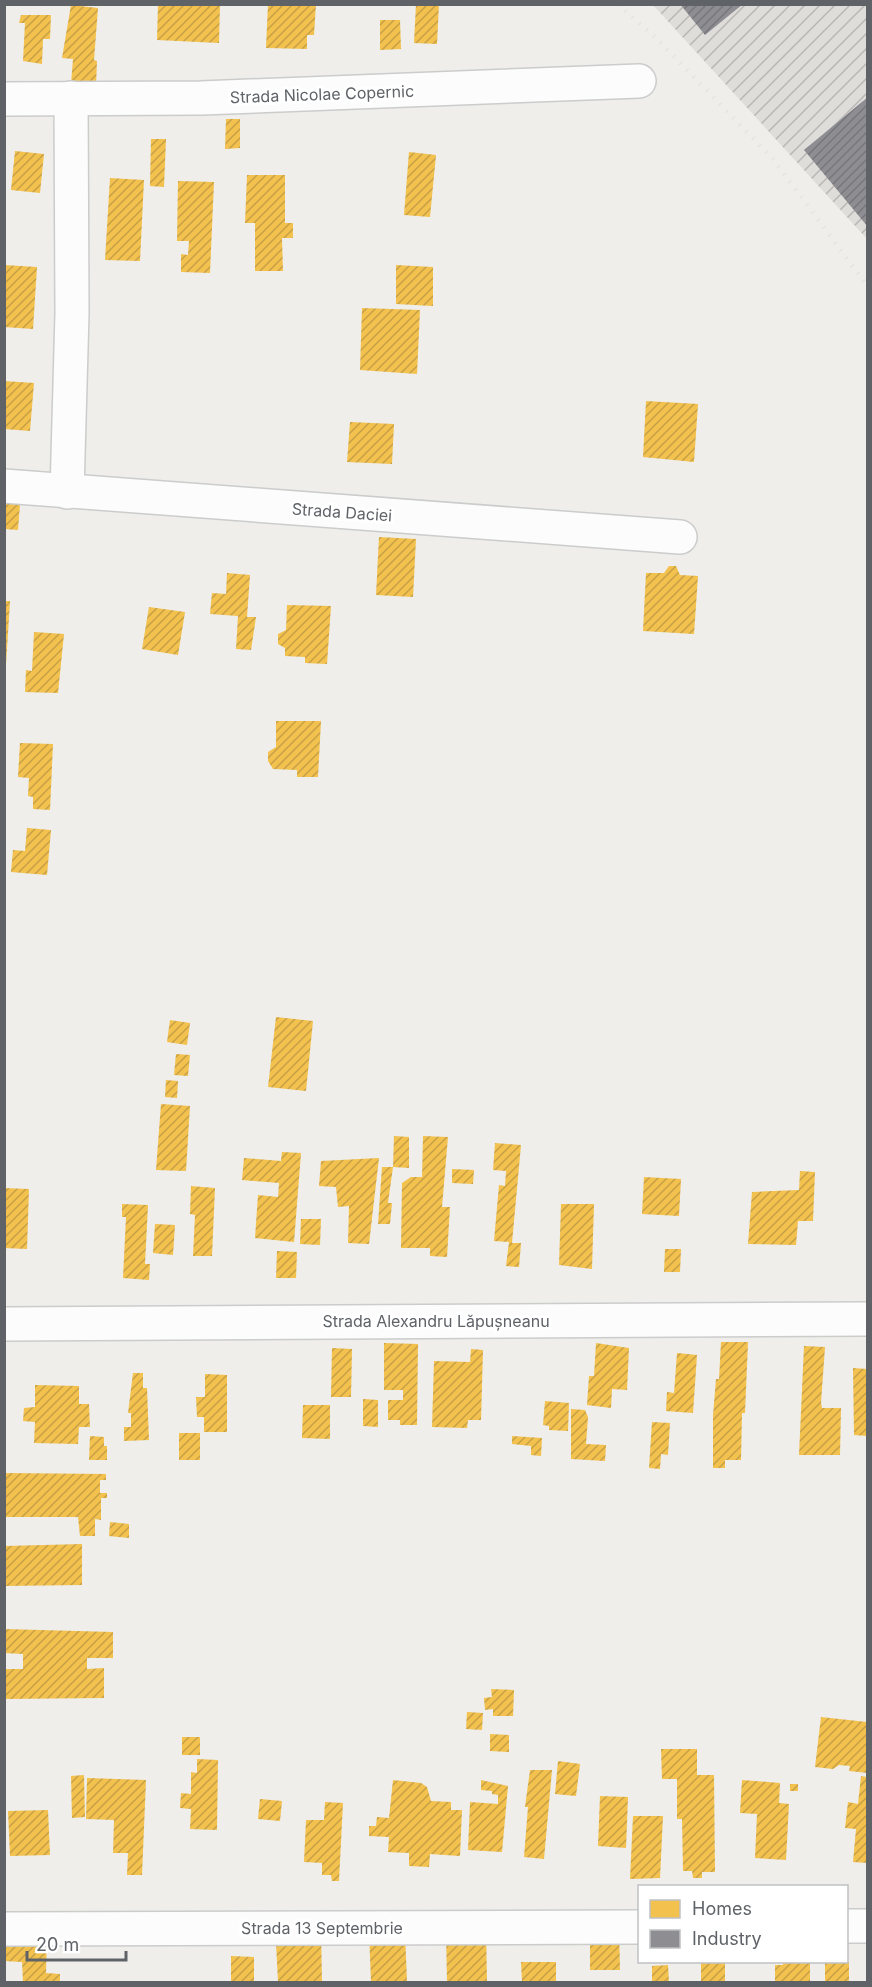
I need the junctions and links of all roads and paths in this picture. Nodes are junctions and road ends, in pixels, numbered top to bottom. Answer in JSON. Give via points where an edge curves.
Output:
{"nodes":[{"id":1,"x":639,"y":81,"type":"dead end"},
{"id":2,"x":71,"y":98,"type":"junction"},
{"id":3,"x":4,"y":99,"type":"edge"},
{"id":4,"x":4,"y":486,"type":"edge"},
{"id":5,"x":67,"y":492,"type":"junction"},
{"id":6,"x":680,"y":537,"type":"dead end"},
{"id":7,"x":867,"y":1319,"type":"edge"},
{"id":8,"x":4,"y":1324,"type":"edge"},
{"id":9,"x":848,"y":1926,"type":"edge"},
{"id":10,"x":867,"y":1926,"type":"edge"},
{"id":11,"x":638,"y":1927,"type":"edge"},
{"id":12,"x":4,"y":1929,"type":"edge"}],
"edges":[{"from":1,"to":2,"type":"street","name":"Strada Nicolae Copernic","via":[[201,98]]},
{"from":2,"to":3,"type":"street","name":"Strada Nicolae Copernic"},
{"from":2,"to":5,"type":"street","via":[[72,313]]},
{"from":4,"to":5,"type":"street","name":"Strada Daciei"},
{"from":5,"to":6,"type":"street","name":"Strada Daciei"},
{"from":7,"to":8,"type":"street","name":"Strada Alexandru Lăpușneanu"},
{"from":9,"to":10,"type":"street"},
{"from":11,"to":12,"type":"street","name":"Strada 13 Septembrie"}]}
